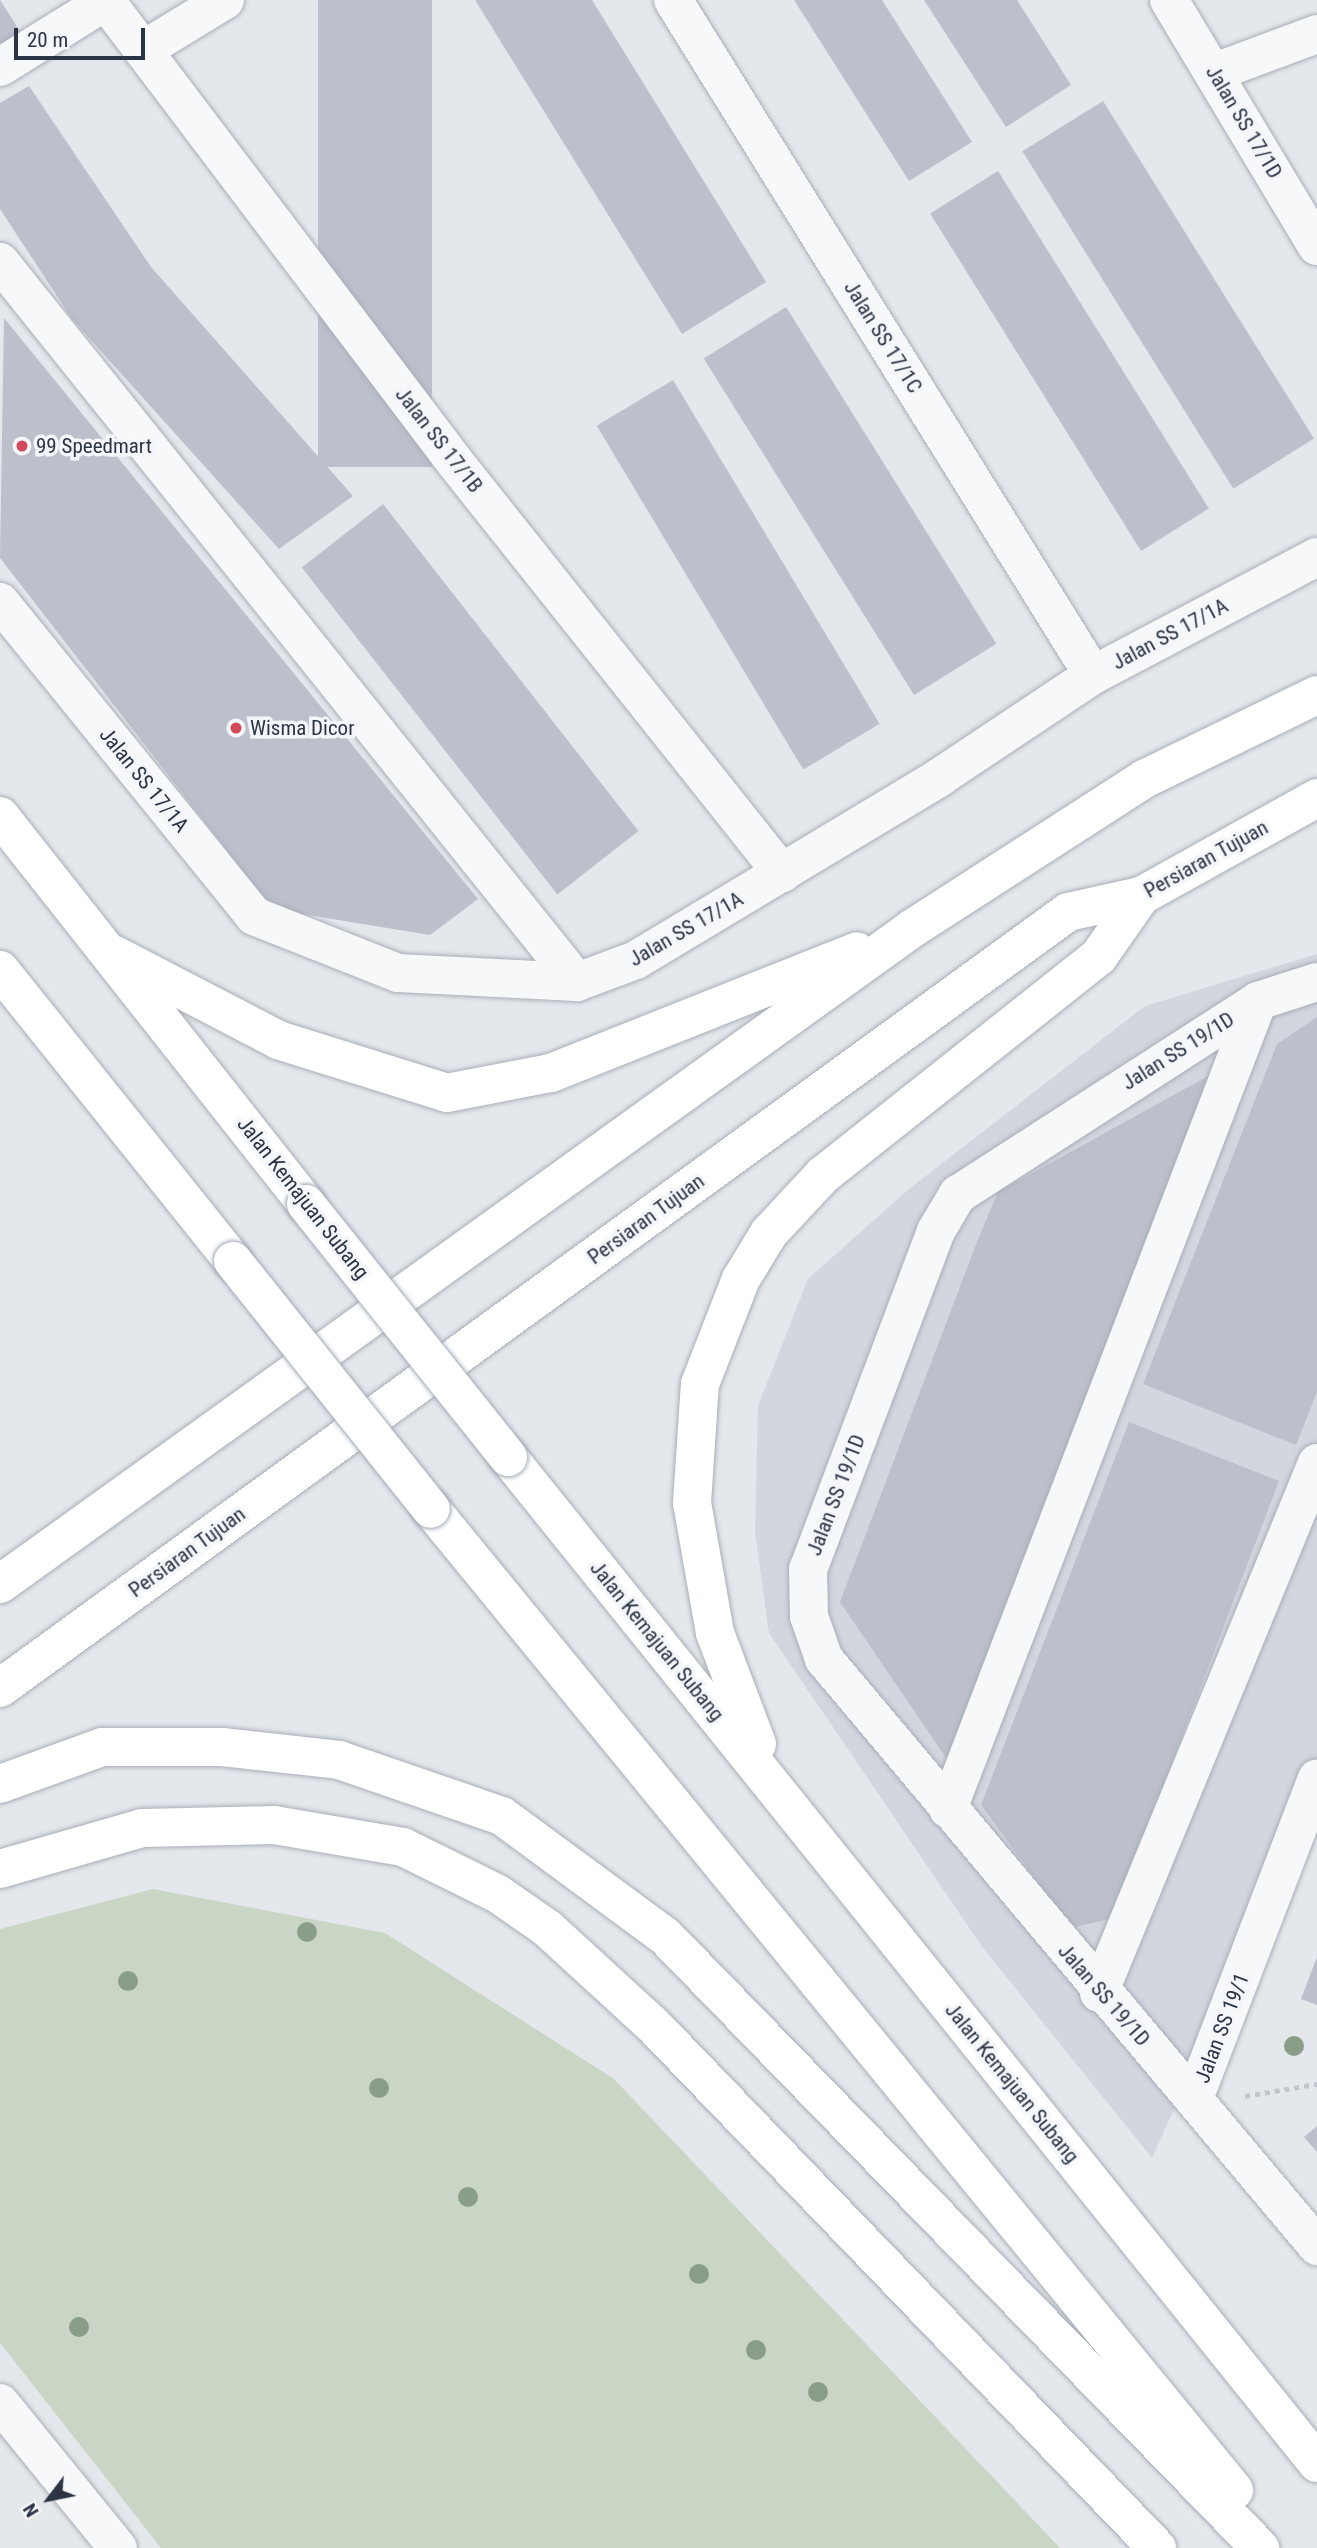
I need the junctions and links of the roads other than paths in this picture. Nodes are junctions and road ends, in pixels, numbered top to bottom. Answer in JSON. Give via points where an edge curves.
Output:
{"nodes":[{"id":1,"x":225,"y":0,"type":"edge"},
{"id":2,"x":673,"y":0,"type":"edge"},
{"id":3,"x":1169,"y":0,"type":"edge"},
{"id":4,"x":106,"y":1,"type":"edge"},
{"id":5,"x":1317,"y":34,"type":"edge"},
{"id":6,"x":144,"y":50,"type":"junction"},
{"id":7,"x":0,"y":66,"type":"edge"},
{"id":8,"x":1215,"y":72,"type":"junction"},
{"id":9,"x":1317,"y":246,"type":"edge"},
{"id":10,"x":6,"y":284,"type":"edge"},
{"id":11,"x":1317,"y":557,"type":"edge"},
{"id":12,"x":0,"y":602,"type":"edge"},
{"id":13,"x":1093,"y":675,"type":"junction"},
{"id":14,"x":1317,"y":695,"type":"edge"},
{"id":15,"x":1317,"y":798,"type":"edge"},
{"id":16,"x":0,"y":817,"type":"edge"},
{"id":17,"x":782,"y":873,"type":"junction"},
{"id":18,"x":1141,"y":896,"type":"junction"},
{"id":19,"x":913,"y":928,"type":"junction"},
{"id":20,"x":115,"y":955,"type":"junction"},
{"id":21,"x":0,"y":970,"type":"edge"},
{"id":22,"x":577,"y":982,"type":"junction"},
{"id":23,"x":1317,"y":982,"type":"edge"},
{"id":24,"x":1258,"y":1001,"type":"junction"},
{"id":25,"x":1317,"y":1463,"type":"edge"},
{"id":26,"x":0,"y":1584,"type":"edge"},
{"id":27,"x":0,"y":1688,"type":"edge"},
{"id":28,"x":1317,"y":1779,"type":"edge"},
{"id":29,"x":0,"y":1784,"type":"edge"},
{"id":30,"x":780,"y":1792,"type":"junction"},
{"id":31,"x":948,"y":1809,"type":"junction"},
{"id":32,"x":0,"y":1869,"type":"edge"},
{"id":33,"x":1100,"y":1993,"type":"junction"},
{"id":34,"x":1204,"y":2106,"type":"junction"},
{"id":35,"x":1317,"y":2246,"type":"edge"},
{"id":36,"x":0,"y":2403,"type":"edge"},
{"id":37,"x":1317,"y":2463,"type":"edge"},
{"id":38,"x":118,"y":2548,"type":"edge"},
{"id":39,"x":1157,"y":2548,"type":"edge"},
{"id":40,"x":1260,"y":2548,"type":"edge"},
{"id":41,"x":1282,"y":2548,"type":"edge"}],
"edges":[{"from":1,"to":6,"type":"street"},
{"from":2,"to":13,"type":"street","name":"Jalan SS 17/1C"},
{"from":3,"to":8,"type":"street","name":"Jalan SS 17/1D"},
{"from":4,"to":6,"type":"street","name":"Jalan SS 17/1B"},
{"from":4,"to":7,"type":"street"},
{"from":5,"to":8,"type":"street"},
{"from":6,"to":17,"type":"street","name":"Jalan SS 17/1B","via":[[454,461]]},
{"from":8,"to":9,"type":"street","name":"Jalan SS 17/1D"},
{"from":10,"to":22,"type":"street"},
{"from":11,"to":13,"type":"street","name":"Jalan SS 17/1A"},
{"from":12,"to":22,"type":"street","name":"Jalan SS 17/1A","via":[[254,916],[398,973]]},
{"from":13,"to":17,"type":"street","name":"Jalan SS 17/1A"},
{"from":14,"to":19,"type":"main road","via":[[1144,779]]},
{"from":15,"to":18,"type":"main road","name":"Persiaran Tujuan"},
{"from":16,"to":20,"type":"main road","name":"Jalan Kemajuan Subang"},
{"from":17,"to":22,"type":"street","name":"Jalan SS 17/1A","via":[[636,960]]},
{"from":18,"to":27,"type":"main road","name":"Persiaran Tujuan","via":[[1068,912]]},
{"from":18,"to":30,"type":"main road","via":[[1099,956],[822,1175],[769,1233],[741,1279],[700,1384],[692,1503],[715,1633]]},
{"from":19,"to":20,"type":"main road","via":[[551,1073],[447,1093],[278,1040]]},
{"from":19,"to":26,"type":"main road"},
{"from":20,"to":30,"type":"main road","name":"Jalan Kemajuan Subang","bridge":true,"via":[[306,1204]]},
{"from":21,"to":41,"type":"main road","bridge":true,"via":[[431,1509]]},
{"from":23,"to":24,"type":"street","name":"Jalan SS 19/1D"},
{"from":24,"to":31,"type":"street"},
{"from":24,"to":31,"type":"street","name":"Jalan SS 19/1D","via":[[992,1168],[958,1194],[936,1231],[808,1569],[809,1616],[824,1659]]},
{"from":25,"to":33,"type":"street"},
{"from":28,"to":34,"type":"street","name":"Jalan SS 19/1"},
{"from":29,"to":40,"type":"main road","via":[[102,1747],[222,1747],[339,1760],[502,1816],[666,1936]]},
{"from":30,"to":37,"type":"main road","name":"Jalan Kemajuan Subang"},
{"from":31,"to":33,"type":"street","name":"Jalan SS 19/1D"},
{"from":32,"to":39,"type":"main road","via":[[142,1828],[274,1825],[402,1847],[498,1894],[547,1928],[654,2026]]},
{"from":33,"to":34,"type":"street","name":"Jalan SS 19/1D"},
{"from":34,"to":35,"type":"street","name":"Jalan SS 19/1"},
{"from":36,"to":38,"type":"street"}]}
